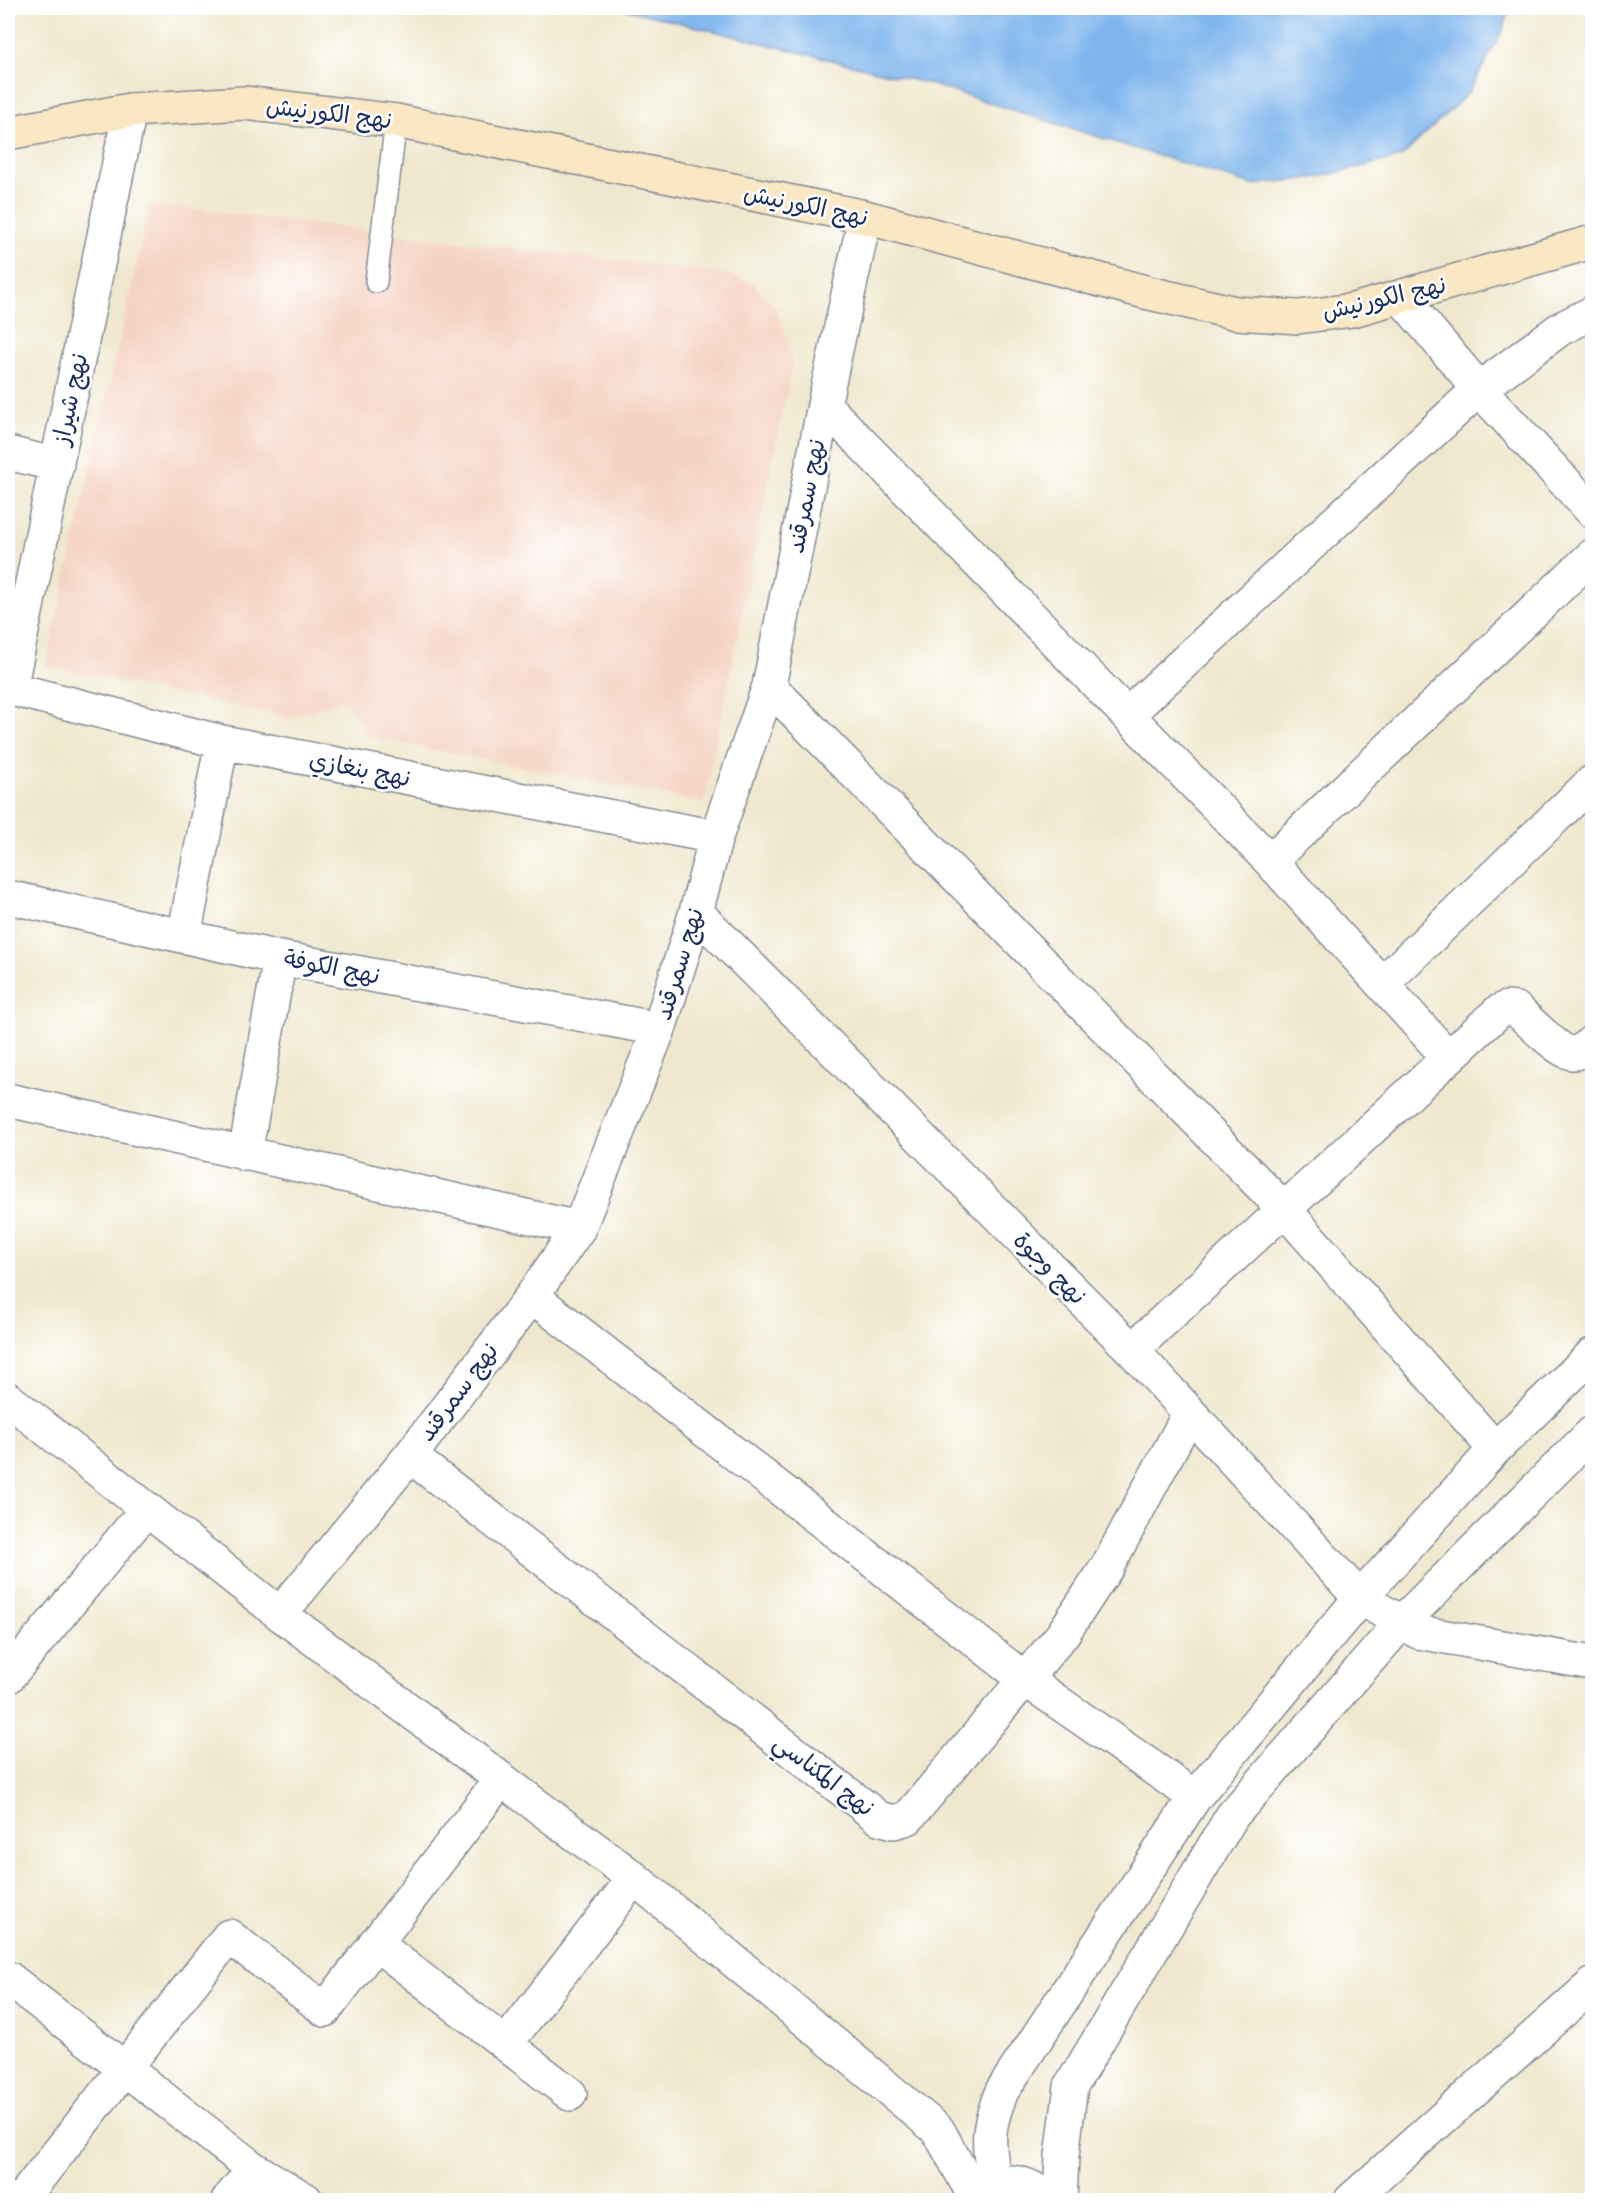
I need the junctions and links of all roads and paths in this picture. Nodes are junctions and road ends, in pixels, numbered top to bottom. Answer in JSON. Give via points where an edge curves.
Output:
{"nodes":[{"id":1,"x":130,"y":110,"type":"junction"},
{"id":2,"x":396,"y":121,"type":"junction"},
{"id":3,"x":8,"y":133,"type":"edge"},
{"id":4,"x":865,"y":217,"type":"junction"},
{"id":5,"x":1593,"y":242,"type":"edge"},
{"id":6,"x":376,"y":282,"type":"dead end"},
{"id":7,"x":1401,"y":297,"type":"junction"},
{"id":8,"x":1593,"y":313,"type":"edge"},
{"id":9,"x":1479,"y":388,"type":"junction"},
{"id":10,"x":824,"y":405,"type":"junction"},
{"id":11,"x":8,"y":453,"type":"edge"},
{"id":12,"x":57,"y":465,"type":"junction"},
{"id":13,"x":1593,"y":511,"type":"edge"},
{"id":14,"x":1593,"y":556,"type":"edge"},
{"id":15,"x":769,"y":686,"type":"junction"},
{"id":16,"x":9,"y":688,"type":"edge"},
{"id":17,"x":1128,"y":714,"type":"junction"},
{"id":18,"x":222,"y":742,"type":"junction"},
{"id":19,"x":1593,"y":782,"type":"edge"},
{"id":20,"x":716,"y":837,"type":"junction"},
{"id":21,"x":1270,"y":861,"type":"junction"},
{"id":22,"x":8,"y":897,"type":"edge"},
{"id":23,"x":696,"y":912,"type":"junction"},
{"id":24,"x":184,"y":936,"type":"junction"},
{"id":25,"x":280,"y":958,"type":"junction"},
{"id":26,"x":1382,"y":984,"type":"junction"},
{"id":27,"x":659,"y":1029,"type":"junction"},
{"id":28,"x":1593,"y":1042,"type":"edge"},
{"id":29,"x":1448,"y":1057,"type":"junction"},
{"id":30,"x":8,"y":1100,"type":"edge"},
{"id":31,"x":245,"y":1154,"type":"junction"},
{"id":32,"x":1284,"y":1209,"type":"junction"},
{"id":33,"x":579,"y":1228,"type":"junction"},
{"id":34,"x":532,"y":1296,"type":"junction"},
{"id":35,"x":1132,"y":1350,"type":"junction"},
{"id":36,"x":1593,"y":1355,"type":"edge"},
{"id":37,"x":8,"y":1399,"type":"edge"},
{"id":38,"x":1189,"y":1414,"type":"junction"},
{"id":39,"x":1593,"y":1433,"type":"edge"},
{"id":40,"x":1495,"y":1449,"type":"junction"},
{"id":41,"x":410,"y":1456,"type":"junction"},
{"id":42,"x":147,"y":1510,"type":"junction"},
{"id":43,"x":1360,"y":1598,"type":"junction"},
{"id":44,"x":280,"y":1614,"type":"junction"},
{"id":45,"x":1402,"y":1622,"type":"junction"},
{"id":46,"x":1593,"y":1663,"type":"edge"},
{"id":47,"x":8,"y":1677,"type":"edge"},
{"id":48,"x":1026,"y":1680,"type":"junction"},
{"id":49,"x":501,"y":1779,"type":"junction"},
{"id":50,"x":1195,"y":1797,"type":"junction"},
{"id":51,"x":634,"y":1878,"type":"junction"},
{"id":52,"x":375,"y":1943,"type":"junction"},
{"id":53,"x":8,"y":1978,"type":"edge"},
{"id":54,"x":1593,"y":1985,"type":"edge"},
{"id":55,"x":506,"y":2044,"type":"junction"},
{"id":56,"x":125,"y":2069,"type":"junction"},
{"id":57,"x":570,"y":2094,"type":"dead end"},
{"id":58,"x":254,"y":2169,"type":"junction"},
{"id":59,"x":973,"y":2190,"type":"edge"},
{"id":60,"x":21,"y":2200,"type":"edge"},
{"id":61,"x":228,"y":2200,"type":"edge"},
{"id":62,"x":306,"y":2200,"type":"edge"},
{"id":63,"x":1047,"y":2200,"type":"edge"},
{"id":64,"x":1060,"y":2200,"type":"edge"},
{"id":65,"x":1351,"y":2200,"type":"edge"}],
"edges":[{"from":1,"to":2,"type":"main road","name":"نهج الكورنيش","via":[[244,102]]},
{"from":1,"to":3,"type":"main road","name":"نهج الكورنيش"},
{"from":1,"to":12,"type":"street","name":"نهج شيراز"},
{"from":2,"to":4,"type":"main road","name":"نهج الكورنيش"},
{"from":2,"to":6,"type":"lane"},
{"from":4,"to":7,"type":"main road","name":"نهج الكورنيش","via":[[1236,313],[1298,317],[1353,310]]},
{"from":4,"to":10,"type":"street","name":"نهج سمرقند"},
{"from":5,"to":7,"type":"main road","name":"نهج الكورنيش"},
{"from":7,"to":9,"type":"street"},
{"from":8,"to":9,"type":"street","via":[[1560,329]]},
{"from":9,"to":13,"type":"street"},
{"from":9,"to":17,"type":"street"},
{"from":10,"to":15,"type":"street","name":"نهج سمرقند"},
{"from":10,"to":17,"type":"street"},
{"from":11,"to":12,"type":"street"},
{"from":12,"to":16,"type":"street","name":"نهج شيراز"},
{"from":14,"to":21,"type":"street"},
{"from":15,"to":20,"type":"street","name":"نهج سمرقند"},
{"from":15,"to":32,"type":"street"},
{"from":16,"to":18,"type":"street","name":"نهج بنغازي"},
{"from":17,"to":21,"type":"street"},
{"from":18,"to":20,"type":"street","name":"نهج بنغازي"},
{"from":18,"to":24,"type":"street"},
{"from":19,"to":26,"type":"street"},
{"from":20,"to":23,"type":"street","name":"نهج سمرقند"},
{"from":21,"to":26,"type":"street"},
{"from":22,"to":24,"type":"street","name":"نهج الكوفة"},
{"from":23,"to":27,"type":"street","name":"نهج سمرقند"},
{"from":23,"to":35,"type":"street","name":"نهج وجوة"},
{"from":24,"to":25,"type":"street","name":"نهج الكوفة"},
{"from":25,"to":27,"type":"street","name":"نهج الكوفة"},
{"from":25,"to":31,"type":"street"},
{"from":26,"to":29,"type":"street"},
{"from":27,"to":33,"type":"street","name":"نهج سمرقند"},
{"from":28,"to":29,"type":"street","via":[[1583,1051],[1571,1053],[1516,1009],[1506,1008]]},
{"from":29,"to":32,"type":"street"},
{"from":30,"to":31,"type":"street"},
{"from":31,"to":33,"type":"street"},
{"from":32,"to":35,"type":"street"},
{"from":32,"to":40,"type":"street"},
{"from":33,"to":34,"type":"street","name":"نهج سمرقند"},
{"from":34,"to":41,"type":"street","name":"نهج سمرقند"},
{"from":34,"to":48,"type":"street"},
{"from":35,"to":38,"type":"street","name":"نهج وجوة"},
{"from":36,"to":40,"type":"street"},
{"from":37,"to":42,"type":"street"},
{"from":38,"to":43,"type":"street","name":"نهج وجوة"},
{"from":38,"to":48,"type":"street","name":"نهج المكناسي","via":[[1107,1567],[1062,1635]]},
{"from":39,"to":45,"type":"street"},
{"from":40,"to":43,"type":"street"},
{"from":41,"to":44,"type":"street","name":"نهج سمرقند"},
{"from":41,"to":48,"type":"street","name":"نهج المكناسي","via":[[879,1818],[894,1822],[908,1818]]},
{"from":42,"to":44,"type":"street"},
{"from":42,"to":47,"type":"street"},
{"from":43,"to":45,"type":"street","name":"نهج وجوة"},
{"from":43,"to":50,"type":"street"},
{"from":44,"to":49,"type":"street"},
{"from":45,"to":46,"type":"street","name":"نهج وجوة","via":[[1418,1632]]},
{"from":45,"to":64,"type":"street","via":[[1232,1816],[1071,2086]]},
{"from":48,"to":50,"type":"street"},
{"from":49,"to":51,"type":"street"},
{"from":49,"to":52,"type":"street"},
{"from":50,"to":59,"type":"street","via":[[1002,2091]]},
{"from":51,"to":55,"type":"street"},
{"from":51,"to":59,"type":"street","via":[[939,2130]]},
{"from":52,"to":55,"type":"street"},
{"from":52,"to":56,"type":"street","via":[[325,2010],[229,1936]]},
{"from":53,"to":56,"type":"street"},
{"from":54,"to":65,"type":"street"},
{"from":55,"to":57,"type":"street"},
{"from":56,"to":58,"type":"street"},
{"from":56,"to":60,"type":"street"},
{"from":58,"to":61,"type":"street"},
{"from":58,"to":62,"type":"street"},
{"from":59,"to":63,"type":"street","via":[[1020,2183]]}]}
